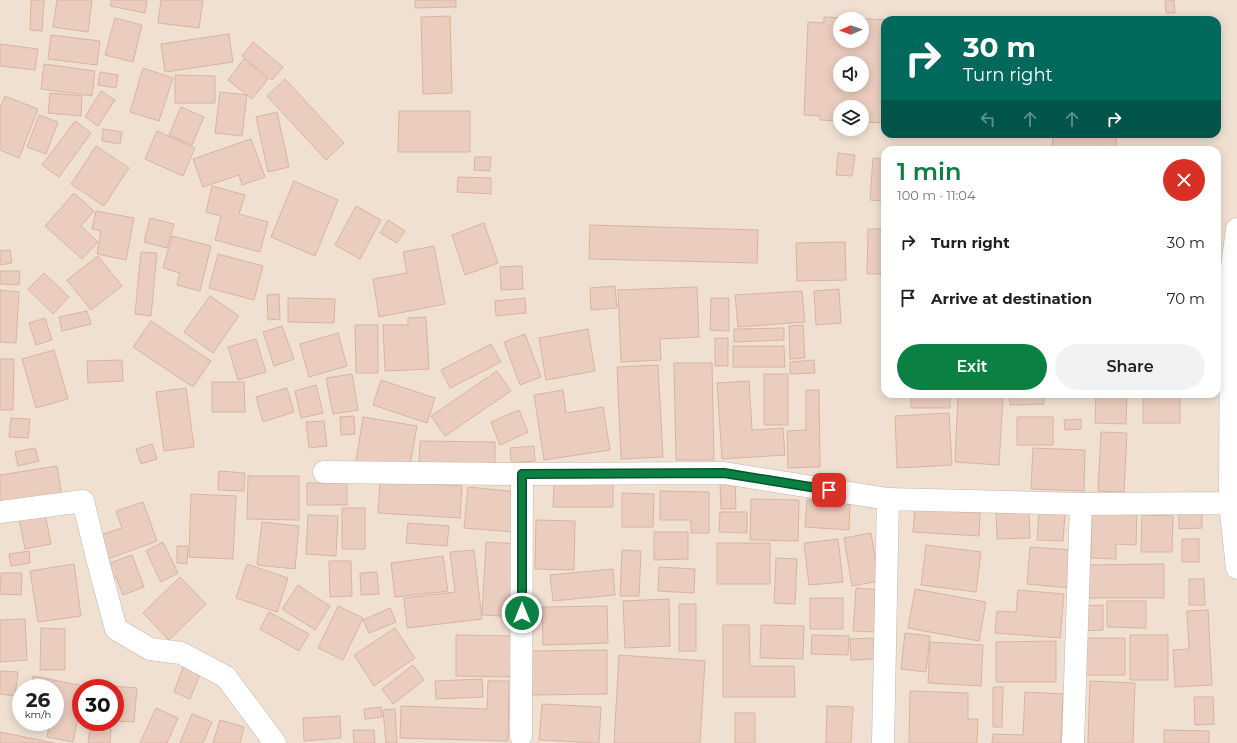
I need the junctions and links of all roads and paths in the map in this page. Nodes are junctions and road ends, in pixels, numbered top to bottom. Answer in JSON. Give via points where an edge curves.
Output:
{"nodes":[{"id":1,"x":1237,"y":229,"type":"edge"},
{"id":2,"x":324,"y":472,"type":"dead end"},
{"id":3,"x":522,"y":474,"type":"junction"},
{"id":4,"x":888,"y":499,"type":"junction"},
{"id":5,"x":1081,"y":504,"type":"junction"},
{"id":6,"x":1230,"y":504,"type":"junction"},
{"id":7,"x":0,"y":512,"type":"edge"},
{"id":8,"x":1237,"y":568,"type":"edge"},
{"id":9,"x":521,"y":736,"type":"dead end"},
{"id":10,"x":275,"y":743,"type":"edge"},
{"id":11,"x":883,"y":743,"type":"edge"},
{"id":12,"x":1073,"y":743,"type":"edge"}],
"edges":[{"from":1,"to":6,"type":"street","via":[[1231,274]]},
{"from":2,"to":3,"type":"street"},
{"from":3,"to":4,"type":"street","via":[[724,473]]},
{"from":3,"to":9,"type":"street"},
{"from":4,"to":5,"type":"street"},
{"from":4,"to":11,"type":"street"},
{"from":5,"to":6,"type":"street"},
{"from":5,"to":12,"type":"street"},
{"from":6,"to":8,"type":"street"},
{"from":7,"to":10,"type":"street","via":[[83,501],[116,629],[150,649],[181,653],[226,677]]}]}
